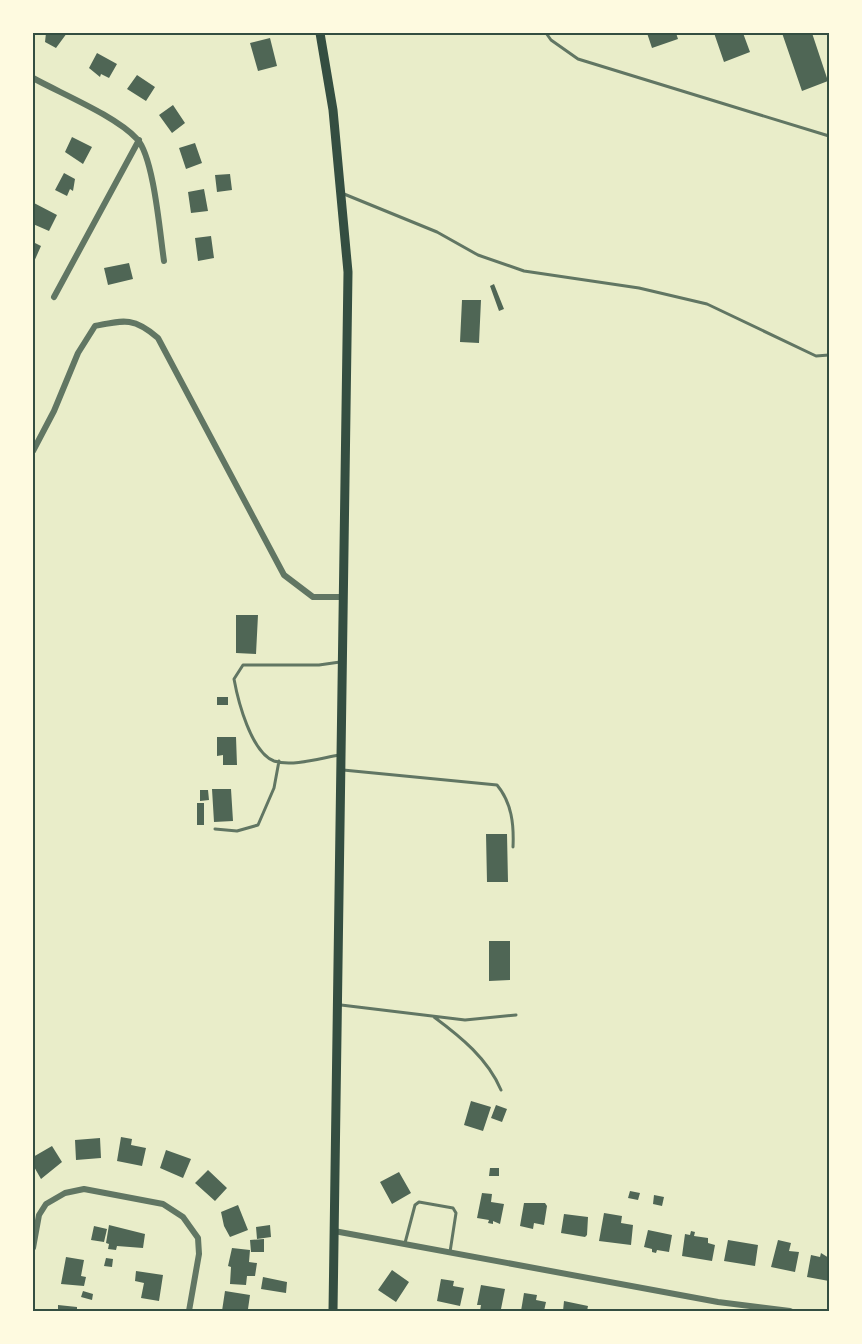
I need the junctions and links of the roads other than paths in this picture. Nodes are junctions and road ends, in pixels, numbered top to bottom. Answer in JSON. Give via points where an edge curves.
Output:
{"nodes":[{"id":1,"x":320,"y":33,"type":"edge"},
{"id":2,"x":546,"y":33,"type":"edge"},
{"id":3,"x":33,"y":78,"type":"edge"},
{"id":4,"x":829,"y":136,"type":"edge"},
{"id":5,"x":139,"y":140,"type":"junction"},
{"id":6,"x":342,"y":194,"type":"junction"},
{"id":7,"x":164,"y":261,"type":"dead end"},
{"id":8,"x":54,"y":297,"type":"dead end"},
{"id":9,"x":829,"y":355,"type":"edge"},
{"id":10,"x":33,"y":452,"type":"edge"},
{"id":11,"x":344,"y":597,"type":"junction"},
{"id":12,"x":343,"y":662,"type":"junction"},
{"id":13,"x":341,"y":755,"type":"junction"},
{"id":14,"x":279,"y":762,"type":"junction"},
{"id":15,"x":341,"y":770,"type":"junction"},
{"id":16,"x":215,"y":829,"type":"dead end"},
{"id":17,"x":513,"y":847,"type":"dead end"},
{"id":18,"x":339,"y":1004,"type":"junction"},
{"id":19,"x":516,"y":1015,"type":"dead end"},
{"id":20,"x":433,"y":1016,"type":"junction"},
{"id":21,"x":501,"y":1090,"type":"dead end"},
{"id":22,"x":334,"y":1231,"type":"junction"},
{"id":23,"x":405,"y":1243,"type":"junction"},
{"id":24,"x":33,"y":1247,"type":"edge"},
{"id":25,"x":450,"y":1252,"type":"junction"},
{"id":26,"x":718,"y":1302,"type":"junction"},
{"id":27,"x":189,"y":1311,"type":"edge"},
{"id":28,"x":333,"y":1311,"type":"edge"},
{"id":29,"x":717,"y":1311,"type":"edge"},
{"id":30,"x":790,"y":1311,"type":"edge"}],
"edges":[{"from":1,"to":6,"type":"main road"},
{"from":2,"to":4,"type":"lane","via":[[578,59]]},
{"from":3,"to":5,"type":"street","via":[[116,123]]},
{"from":5,"to":7,"type":"street","via":[[151,174]]},
{"from":5,"to":8,"type":"street"},
{"from":6,"to":9,"type":"lane","via":[[437,232],[478,255],[524,271],[639,288],[707,304],[816,356]]},
{"from":6,"to":11,"type":"main road","via":[[348,272]]},
{"from":10,"to":11,"type":"street","via":[[78,353],[95,326],[126,320],[145,327],[158,338],[284,575],[313,597]]},
{"from":11,"to":12,"type":"main road"},
{"from":12,"to":13,"type":"main road"},
{"from":12,"to":14,"type":"lane","via":[[238,668],[234,679],[239,707],[263,754]]},
{"from":13,"to":14,"type":"lane"},
{"from":13,"to":15,"type":"main road"},
{"from":14,"to":16,"type":"lane","via":[[274,788],[258,825],[237,831]]},
{"from":15,"to":17,"type":"lane","via":[[497,785],[511,815]]},
{"from":15,"to":18,"type":"main road"},
{"from":18,"to":20,"type":"lane"},
{"from":18,"to":22,"type":"main road"},
{"from":19,"to":20,"type":"lane","via":[[465,1020]]},
{"from":20,"to":21,"type":"lane","via":[[479,1056]]},
{"from":22,"to":23,"type":"street"},
{"from":22,"to":28,"type":"main road"},
{"from":23,"to":25,"type":"street"},
{"from":23,"to":25,"type":"lane","via":[[419,1202],[453,1208],[456,1213]]},
{"from":24,"to":27,"type":"street","via":[[39,1215],[46,1204],[65,1193],[84,1189],[163,1204],[183,1217],[198,1238]]},
{"from":25,"to":26,"type":"street"},
{"from":26,"to":29,"type":"street"},
{"from":26,"to":30,"type":"street"}]}
